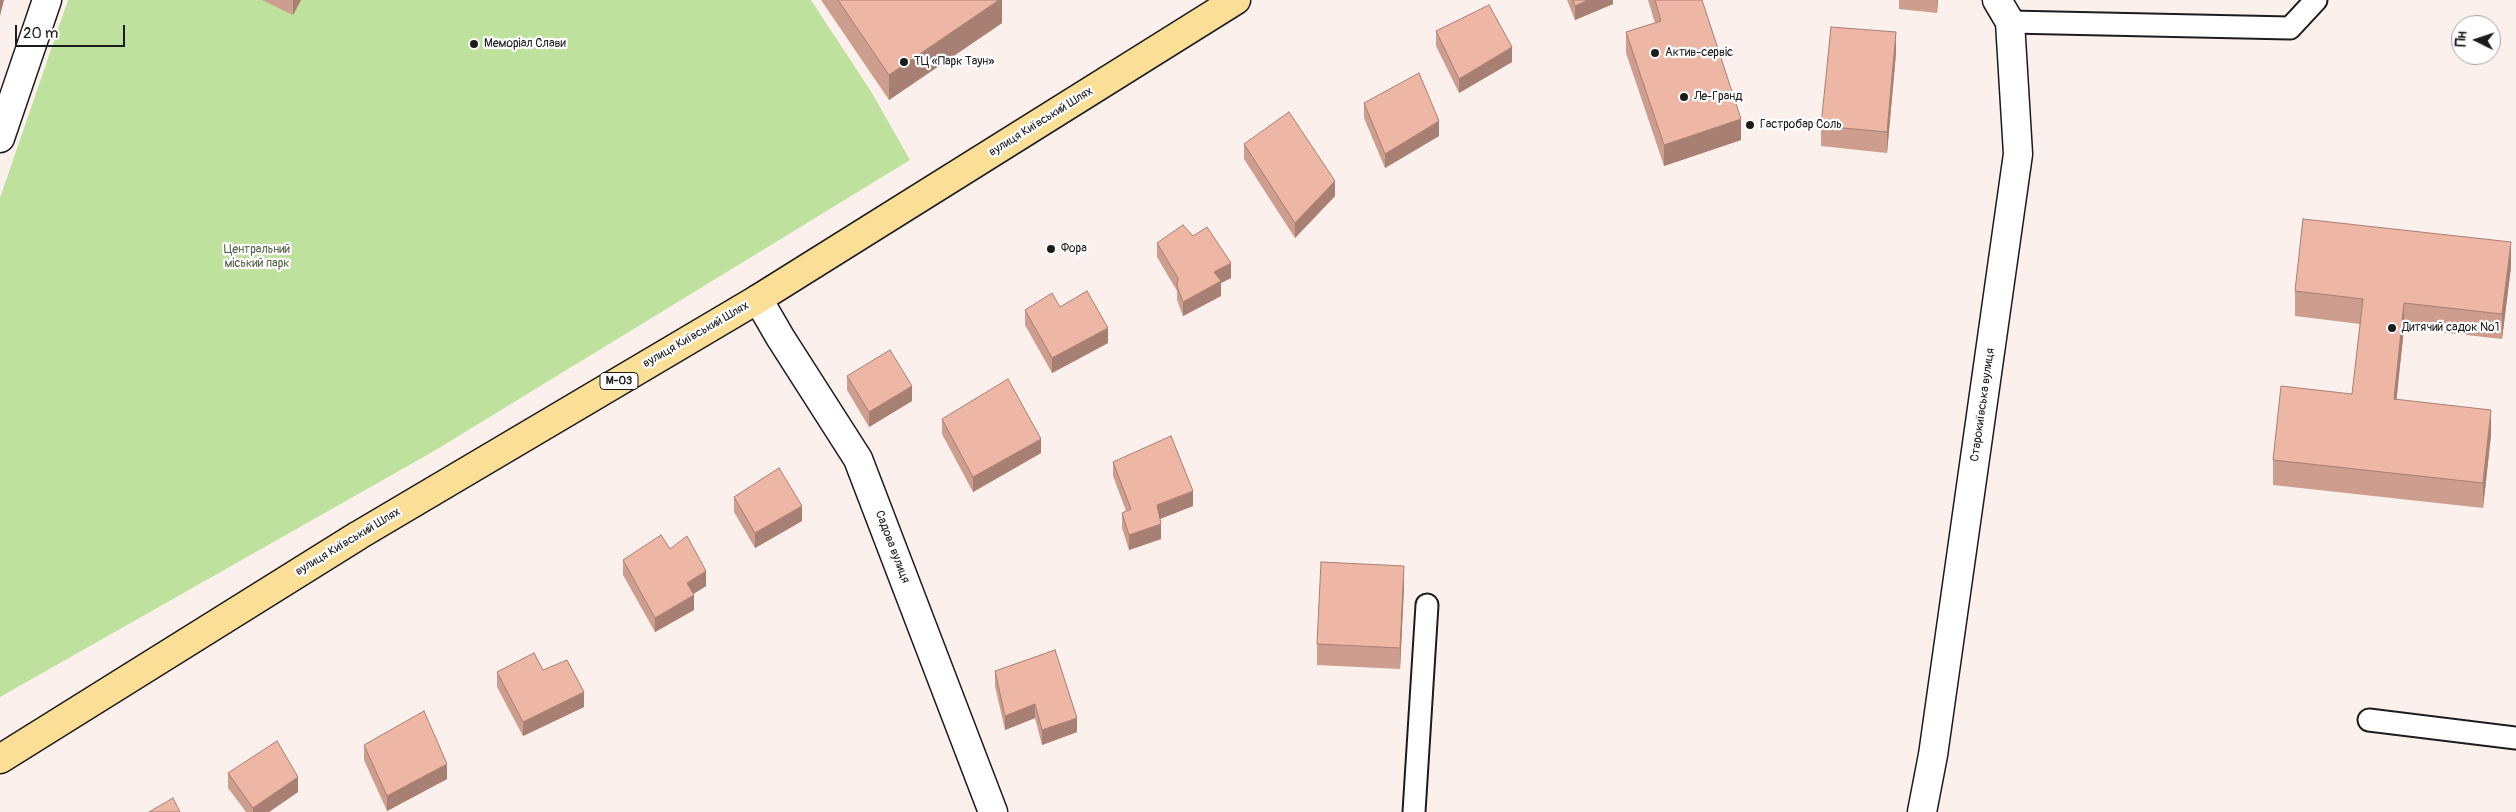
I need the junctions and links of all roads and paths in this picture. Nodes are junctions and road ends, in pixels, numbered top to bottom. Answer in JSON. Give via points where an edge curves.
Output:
{"nodes":[{"id":1,"x":47,"y":0,"type":"edge"},
{"id":2,"x":1236,"y":0,"type":"edge"},
{"id":3,"x":2316,"y":0,"type":"edge"},
{"id":4,"x":2004,"y":11,"type":"edge"},
{"id":5,"x":0,"y":138,"type":"edge"},
{"id":6,"x":758,"y":298,"type":"junction"},
{"id":7,"x":1427,"y":605,"type":"dead end"},
{"id":8,"x":2369,"y":720,"type":"dead end"},
{"id":9,"x":2516,"y":738,"type":"edge"},
{"id":10,"x":0,"y":759,"type":"edge"},
{"id":11,"x":993,"y":812,"type":"edge"},
{"id":12,"x":1414,"y":812,"type":"edge"},
{"id":13,"x":1922,"y":812,"type":"edge"}],
"edges":[{"from":1,"to":5,"type":"street"},
{"from":2,"to":6,"type":"highway","name":"вулиця Київський Шлях","number":"М-03"},
{"from":3,"to":4,"type":"lane","via":[[2290,28]]},
{"from":4,"to":13,"type":"street","name":"Старокиївська вулиця","via":[[2018,154],[1933,755]]},
{"from":6,"to":10,"type":"highway","name":"вулиця Київський Шлях","number":"М-03","via":[[359,535]]},
{"from":6,"to":11,"type":"street","name":"Садова вулиця","via":[[858,459]]},
{"from":7,"to":12,"type":"lane"},
{"from":8,"to":9,"type":"lane"}]}
